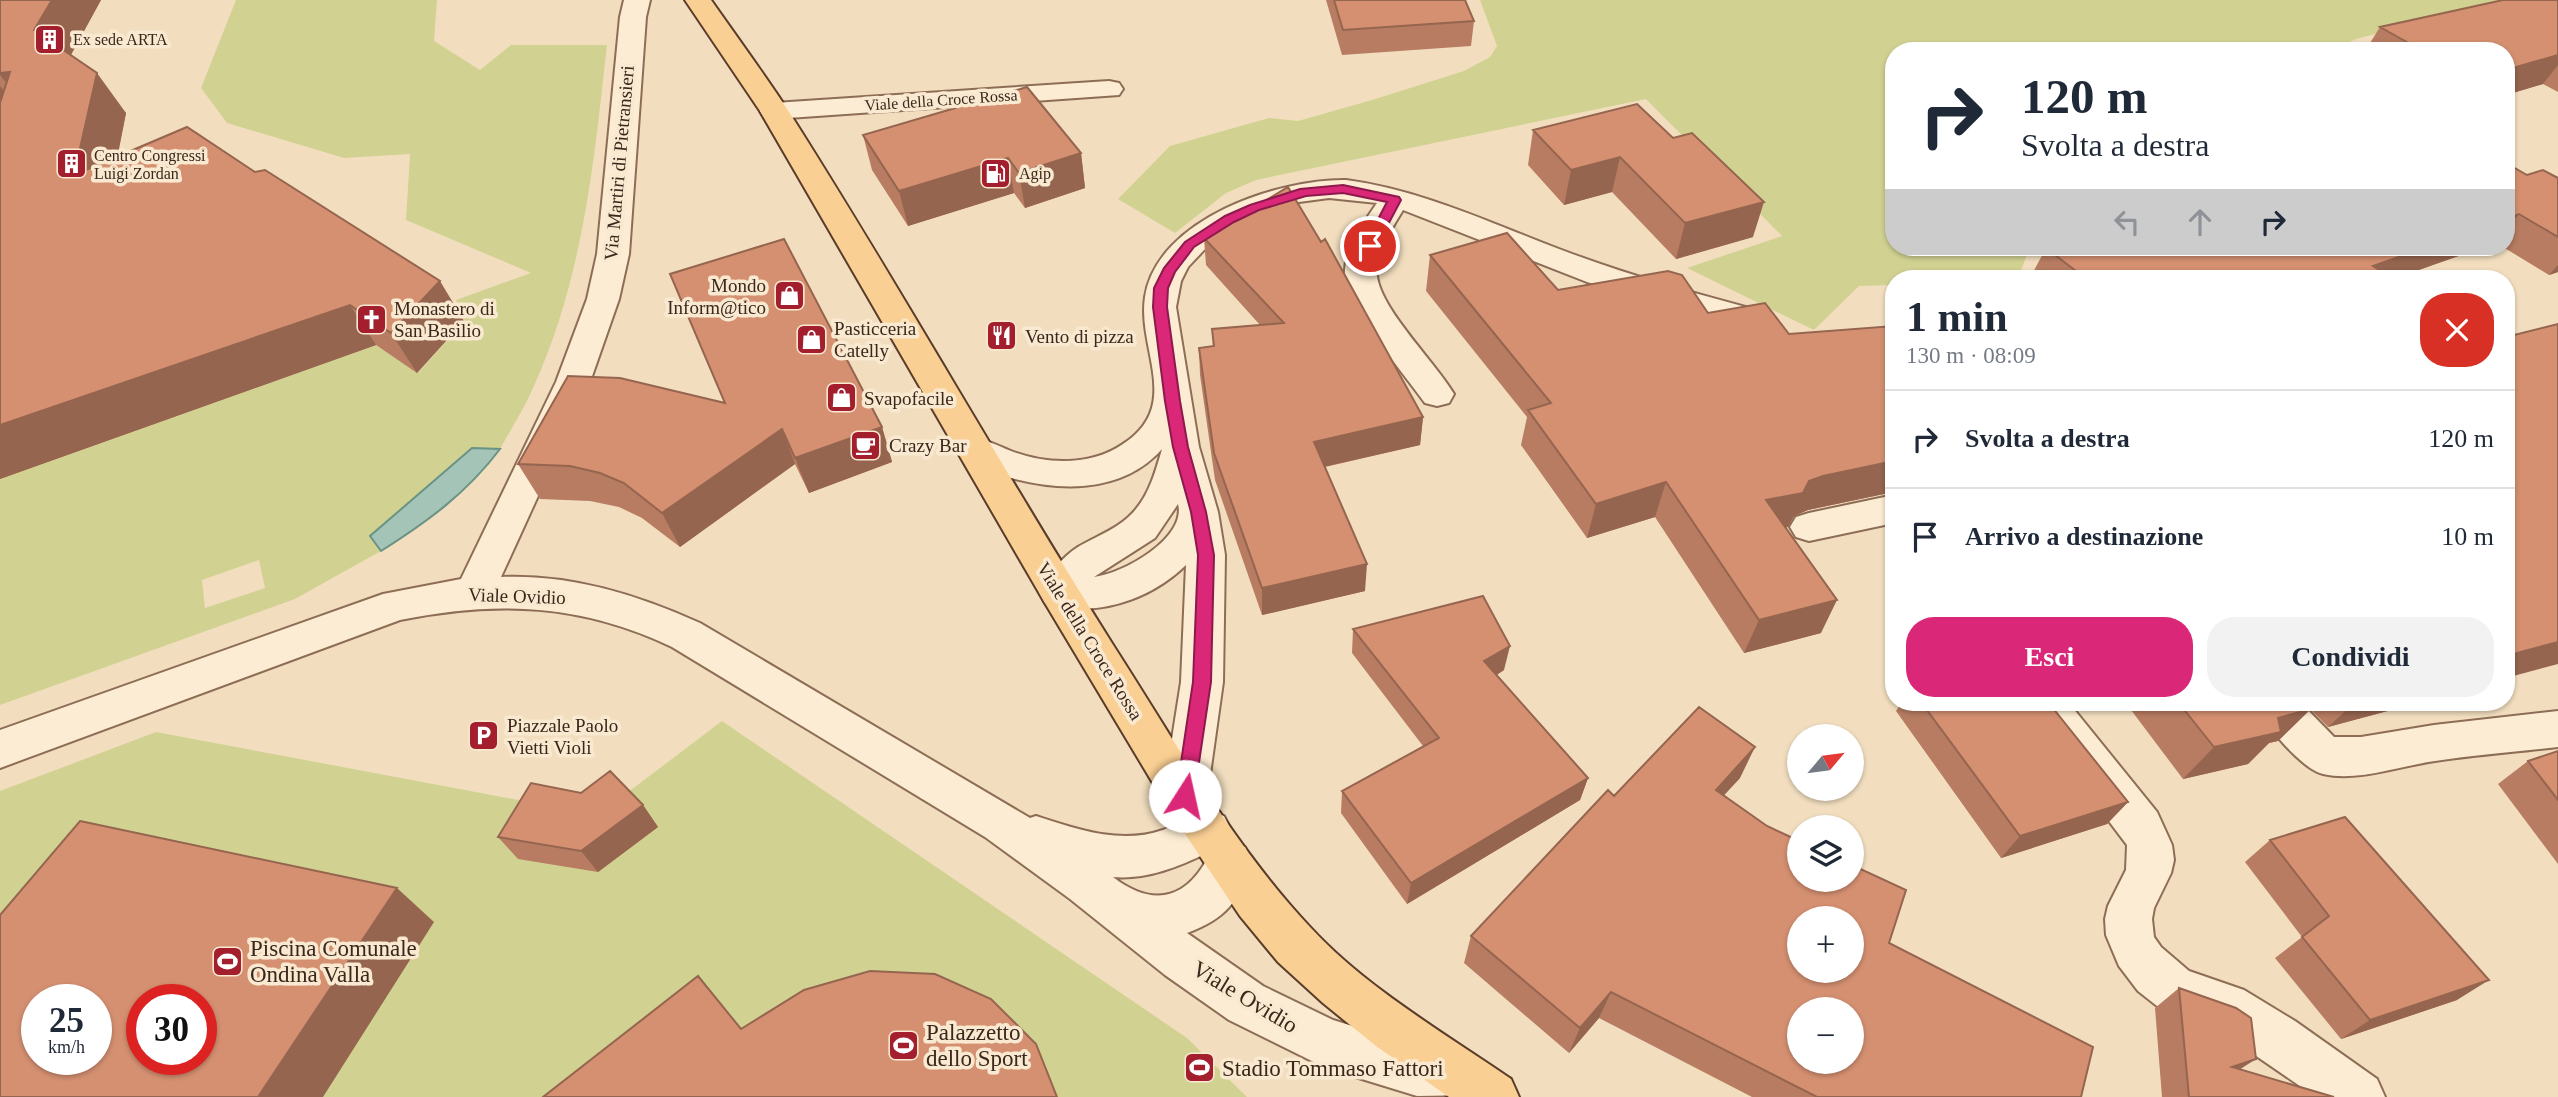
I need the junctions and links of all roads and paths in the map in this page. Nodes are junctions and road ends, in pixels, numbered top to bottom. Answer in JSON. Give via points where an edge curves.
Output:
{"nodes":[{"id":1,"x":637,"y":0,"type":"edge"},
{"id":2,"x":698,"y":0,"type":"edge"},
{"id":3,"x":1109,"y":89,"type":"dead end"},
{"id":4,"x":774,"y":111,"type":"junction"},
{"id":5,"x":1394,"y":200,"type":"junction"},
{"id":6,"x":1756,"y":321,"type":"edge"},
{"id":7,"x":1437,"y":394,"type":"dead end"},
{"id":8,"x":1172,"y":401,"type":"junction"},
{"id":9,"x":1181,"y":447,"type":"junction"},
{"id":10,"x":974,"y":450,"type":"junction"},
{"id":11,"x":1885,"y":511,"type":"edge"},
{"id":12,"x":1199,"y":512,"type":"junction"},
{"id":13,"x":1809,"y":527,"type":"dead end"},
{"id":14,"x":474,"y":592,"type":"junction"},
{"id":15,"x":1059,"y":592,"type":"junction"},
{"id":16,"x":2050,"y":711,"type":"edge"},
{"id":17,"x":2282,"y":711,"type":"edge"},
{"id":18,"x":2558,"y":729,"type":"edge"},
{"id":19,"x":0,"y":749,"type":"edge"},
{"id":20,"x":1001,"y":823,"type":"junction"},
{"id":21,"x":1207,"y":829,"type":"junction"},
{"id":22,"x":1086,"y":884,"type":"junction"},
{"id":23,"x":1479,"y":1088,"type":"edge"},
{"id":24,"x":2359,"y":1097,"type":"edge"}],
"edges":[{"from":1,"to":14,"type":"street","name":"Via Martiri di Pietransieri","via":[[613,254],[603,299],[573,382]]},
{"from":2,"to":4,"type":"main road","name":"Viale della Croce Rossa"},
{"from":3,"to":4,"type":"street","name":"Viale della Croce Rossa"},
{"from":4,"to":10,"type":"main road","name":"Viale della Croce Rossa"},
{"from":5,"to":6,"type":"street","via":[[1606,277]]},
{"from":5,"to":7,"type":"street","via":[[1363,265],[1362,282]]},
{"from":5,"to":8,"type":"street","via":[[1343,189],[1304,192],[1255,207],[1190,244],[1168,271],[1161,288]]},
{"from":8,"to":9,"type":"street"},
{"from":8,"to":10,"type":"street","via":[[1157,432],[1140,451],[1087,474],[1029,472]]},
{"from":9,"to":12,"type":"street"},
{"from":9,"to":15,"type":"street","via":[[1173,475],[1142,526],[1084,562]]},
{"from":10,"to":15,"type":"main road","name":"Viale della Croce Rossa"},
{"from":11,"to":13,"type":"street"},
{"from":12,"to":15,"type":"street","via":[[1181,548],[1148,574],[1105,592]]},
{"from":12,"to":21,"type":"street","via":[[1206,555],[1202,682]]},
{"from":14,"to":19,"type":"street","name":"Viale Ovidio","via":[[426,598],[371,613]]},
{"from":14,"to":20,"type":"street","name":"Viale Ovidio","via":[[603,602],[664,624]]},
{"from":15,"to":21,"type":"main road","name":"Viale della Croce Rossa"},
{"from":16,"to":24,"type":"street","via":[[2150,842],[2150,875],[2128,917],[2129,933],[2141,960],[2166,984],[2185,995],[2224,1006]]},
{"from":17,"to":18,"type":"street","via":[[2324,756]]},
{"from":20,"to":21,"type":"street","name":"Viale Ovidio","via":[[1081,850],[1123,858],[1160,853]]},
{"from":20,"to":22,"type":"street","name":"Viale Ovidio"},
{"from":21,"to":22,"type":"street","name":"Viale Ovidio","via":[[1227,872],[1216,891],[1192,909],[1156,918],[1128,909]]},
{"from":21,"to":23,"type":"main road","name":"Viale della Croce Rossa","via":[[1295,946],[1394,1029]]},
{"from":22,"to":23,"type":"street","name":"Viale Ovidio","via":[[1182,959],[1280,1022],[1325,1043]]}]}
